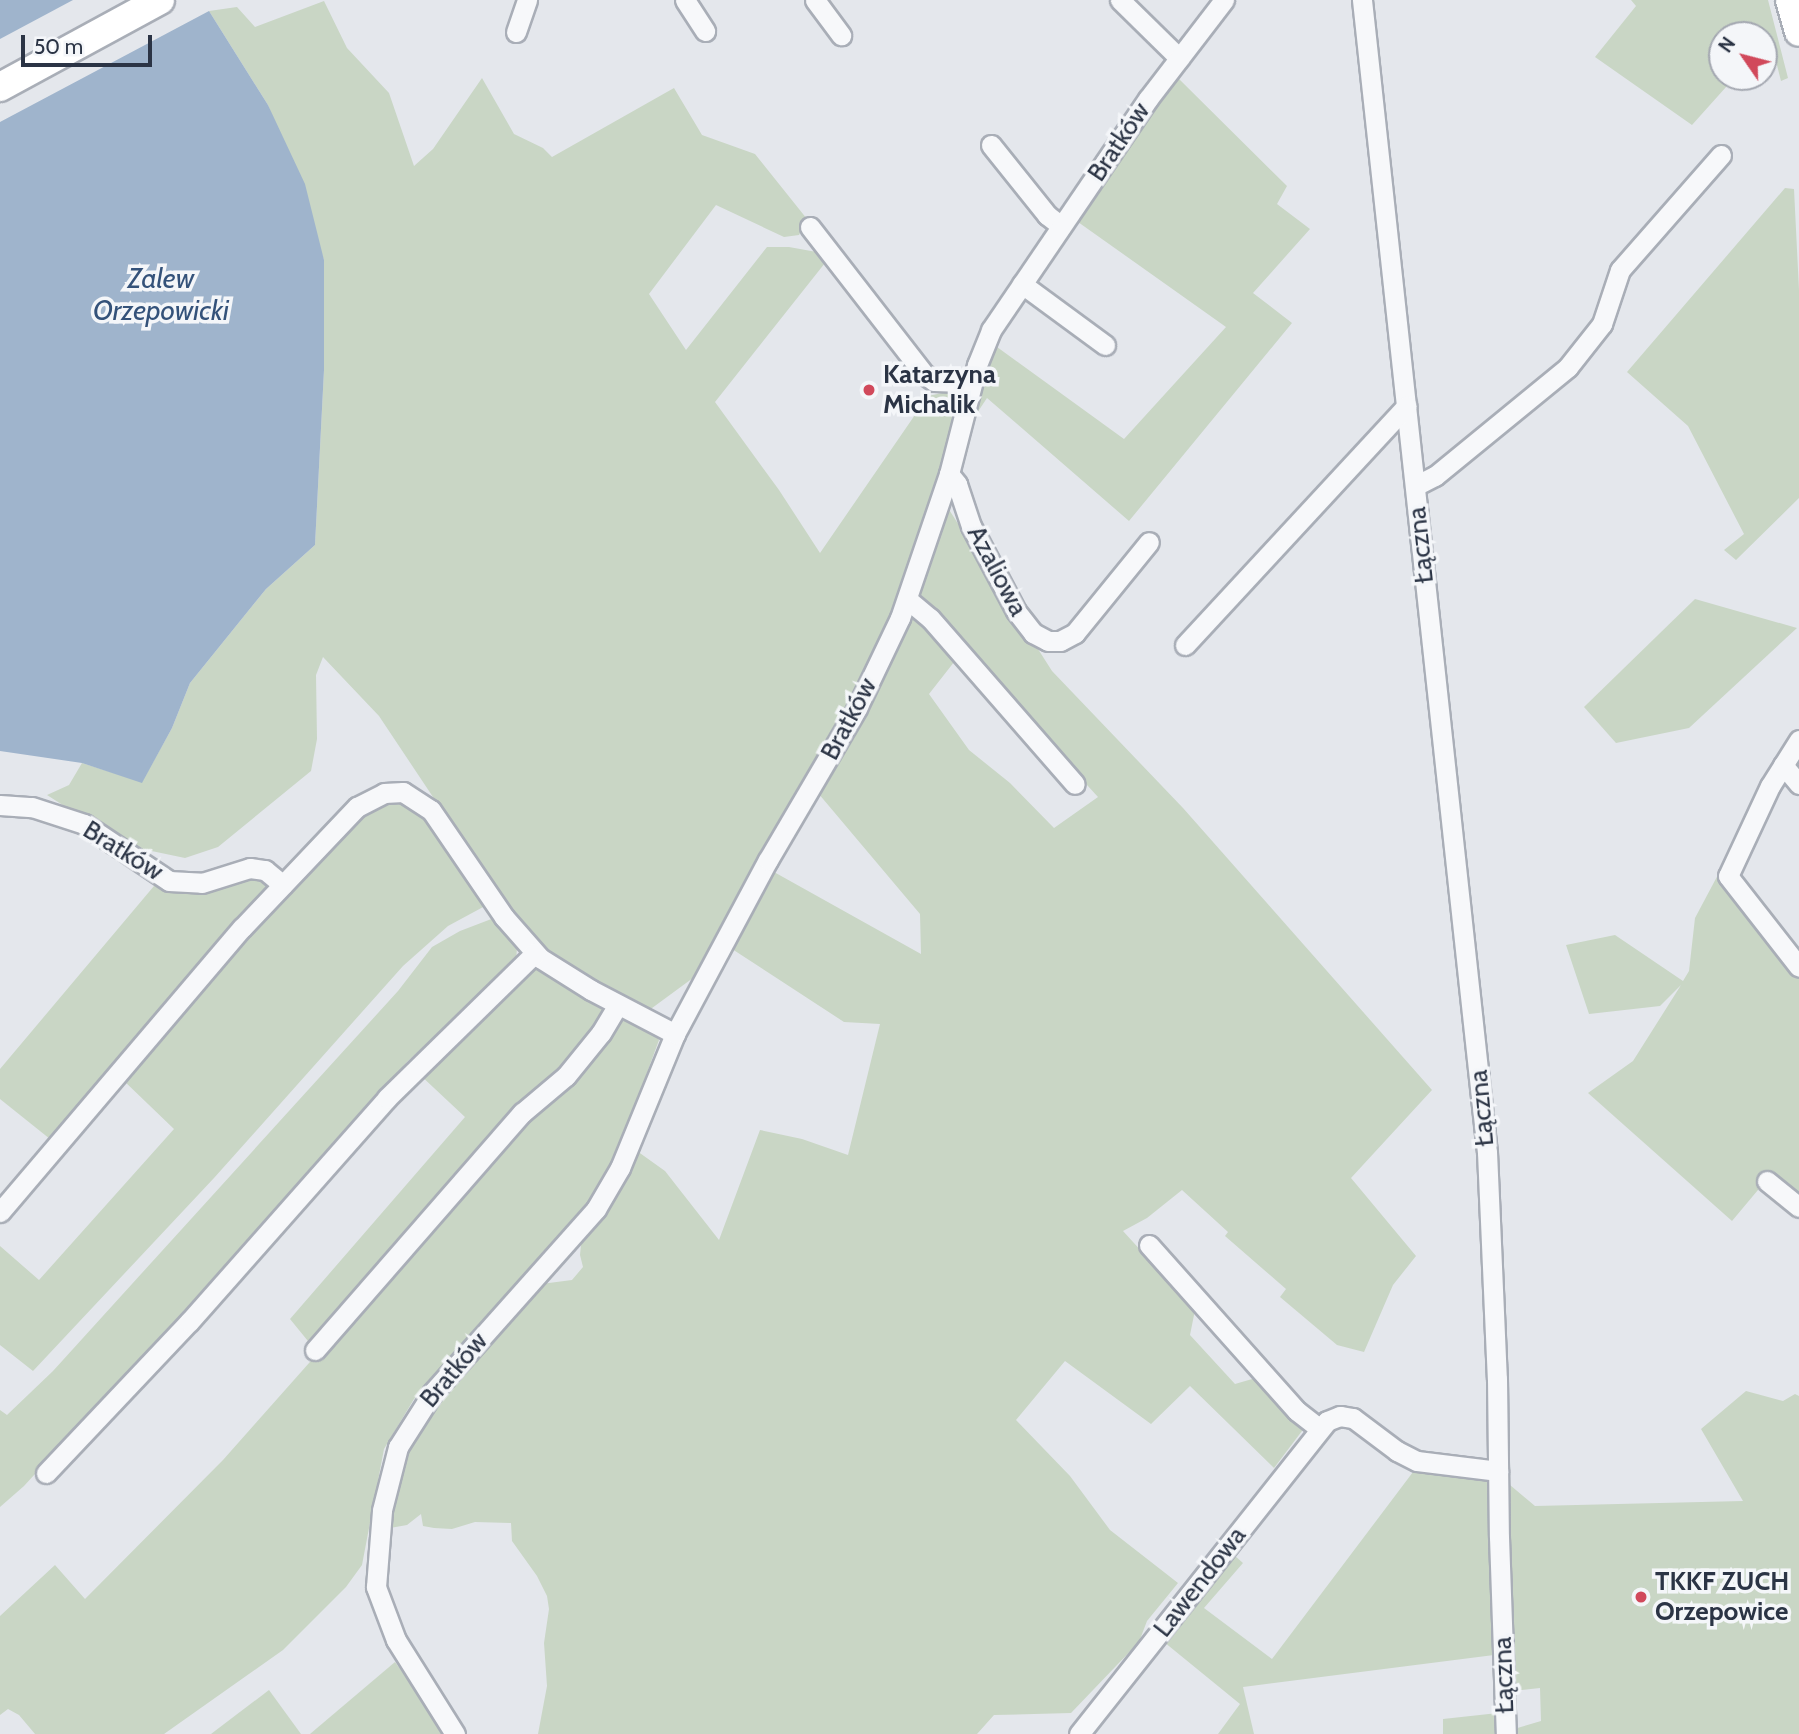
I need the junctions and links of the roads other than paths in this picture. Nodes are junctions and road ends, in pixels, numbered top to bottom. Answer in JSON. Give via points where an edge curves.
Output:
{"nodes":[{"id":1,"x":160,"y":0,"type":"edge"},
{"id":2,"x":527,"y":0,"type":"edge"},
{"id":3,"x":685,"y":0,"type":"edge"},
{"id":4,"x":815,"y":0,"type":"edge"},
{"id":5,"x":1120,"y":0,"type":"edge"},
{"id":6,"x":1224,"y":0,"type":"edge"},
{"id":7,"x":1362,"y":0,"type":"edge"},
{"id":8,"x":1790,"y":0,"type":"edge"},
{"id":9,"x":705,"y":31,"type":"dead end"},
{"id":10,"x":516,"y":32,"type":"dead end"},
{"id":11,"x":1799,"y":32,"type":"edge"},
{"id":12,"x":841,"y":35,"type":"dead end"},
{"id":13,"x":1178,"y":58,"type":"junction"},
{"id":14,"x":0,"y":87,"type":"edge"},
{"id":15,"x":991,"y":145,"type":"dead end"},
{"id":16,"x":1721,"y":155,"type":"dead end"},
{"id":17,"x":1061,"y":226,"type":"junction"},
{"id":18,"x":810,"y":227,"type":"dead end"},
{"id":19,"x":1022,"y":284,"type":"junction"},
{"id":20,"x":1105,"y":345,"type":"dead end"},
{"id":21,"x":972,"y":382,"type":"junction"},
{"id":22,"x":1406,"y":406,"type":"junction"},
{"id":23,"x":949,"y":474,"type":"junction"},
{"id":24,"x":1415,"y":486,"type":"junction"},
{"id":25,"x":1149,"y":542,"type":"dead end"},
{"id":26,"x":906,"y":599,"type":"junction"},
{"id":27,"x":1185,"y":645,"type":"dead end"},
{"id":28,"x":1799,"y":740,"type":"edge"},
{"id":29,"x":1783,"y":765,"type":"junction"},
{"id":30,"x":1075,"y":784,"type":"dead end"},
{"id":31,"x":1799,"y":784,"type":"edge"},
{"id":32,"x":0,"y":805,"type":"edge"},
{"id":33,"x":283,"y":885,"type":"junction"},
{"id":34,"x":535,"y":953,"type":"junction"},
{"id":35,"x":1799,"y":967,"type":"edge"},
{"id":36,"x":618,"y":1005,"type":"junction"},
{"id":37,"x":674,"y":1034,"type":"junction"},
{"id":38,"x":1767,"y":1181,"type":"dead end"},
{"id":39,"x":1799,"y":1208,"type":"edge"},
{"id":40,"x":0,"y":1212,"type":"edge"},
{"id":41,"x":1149,"y":1245,"type":"dead end"},
{"id":42,"x":315,"y":1349,"type":"dead end"},
{"id":43,"x":1320,"y":1429,"type":"junction"},
{"id":44,"x":1497,"y":1471,"type":"junction"},
{"id":45,"x":46,"y":1473,"type":"dead end"},
{"id":46,"x":455,"y":1734,"type":"edge"},
{"id":47,"x":1079,"y":1734,"type":"edge"},
{"id":48,"x":1506,"y":1734,"type":"edge"}],
"edges":[{"from":1,"to":14,"type":"main road"},
{"from":2,"to":10,"type":"street"},
{"from":3,"to":9,"type":"street"},
{"from":4,"to":12,"type":"street"},
{"from":5,"to":13,"type":"street"},
{"from":6,"to":13,"type":"street","name":"Bratków"},
{"from":7,"to":22,"type":"street","name":"Łączna"},
{"from":8,"to":11,"type":"main road"},
{"from":13,"to":17,"type":"street","name":"Bratków"},
{"from":15,"to":17,"type":"street"},
{"from":16,"to":24,"type":"street","name":"Łączna","via":[[1620,270],[1602,324],[1568,367],[1435,476]]},
{"from":17,"to":19,"type":"street","name":"Bratków"},
{"from":18,"to":21,"type":"street","via":[[924,374],[934,381]]},
{"from":19,"to":20,"type":"street"},
{"from":19,"to":21,"type":"street","name":"Bratków","via":[[991,330]]},
{"from":21,"to":23,"type":"street","name":"Bratków"},
{"from":22,"to":24,"type":"street","name":"Łączna"},
{"from":22,"to":27,"type":"street"},
{"from":23,"to":25,"type":"street","name":"Azaliowa","via":[[1016,611],[1033,633],[1048,641],[1075,633]]},
{"from":23,"to":26,"type":"street","name":"Bratków"},
{"from":24,"to":44,"type":"street","name":"Łączna","via":[[1487,1152]]},
{"from":26,"to":30,"type":"street","via":[[930,618]]},
{"from":26,"to":37,"type":"street","name":"Bratków","via":[[857,708]]},
{"from":28,"to":29,"type":"street"},
{"from":29,"to":31,"type":"street"},
{"from":29,"to":35,"type":"street","via":[[1728,876]]},
{"from":32,"to":33,"type":"street","name":"Bratków","via":[[32,807],[84,824],[169,881],[202,883],[250,868],[265,870]]},
{"from":33,"to":34,"type":"street","via":[[363,802],[390,791],[403,792],[436,815],[504,918]]},
{"from":33,"to":40,"type":"street","via":[[202,973]]},
{"from":34,"to":36,"type":"street"},
{"from":34,"to":45,"type":"street","via":[[387,1098],[189,1322]]},
{"from":36,"to":37,"type":"street"},
{"from":36,"to":42,"type":"street","via":[[566,1076],[522,1113]]},
{"from":37,"to":46,"type":"street","name":"Bratków","via":[[620,1167],[596,1209],[433,1392],[394,1456],[382,1510],[378,1598],[412,1668]]},
{"from":38,"to":39,"type":"street"},
{"from":41,"to":43,"type":"street","via":[[1297,1411]]},
{"from":43,"to":44,"type":"street","via":[[1333,1418],[1353,1418],[1406,1457]]},
{"from":43,"to":47,"type":"street","name":"Lawendowa"},
{"from":44,"to":48,"type":"street","name":"Łączna"}]}
